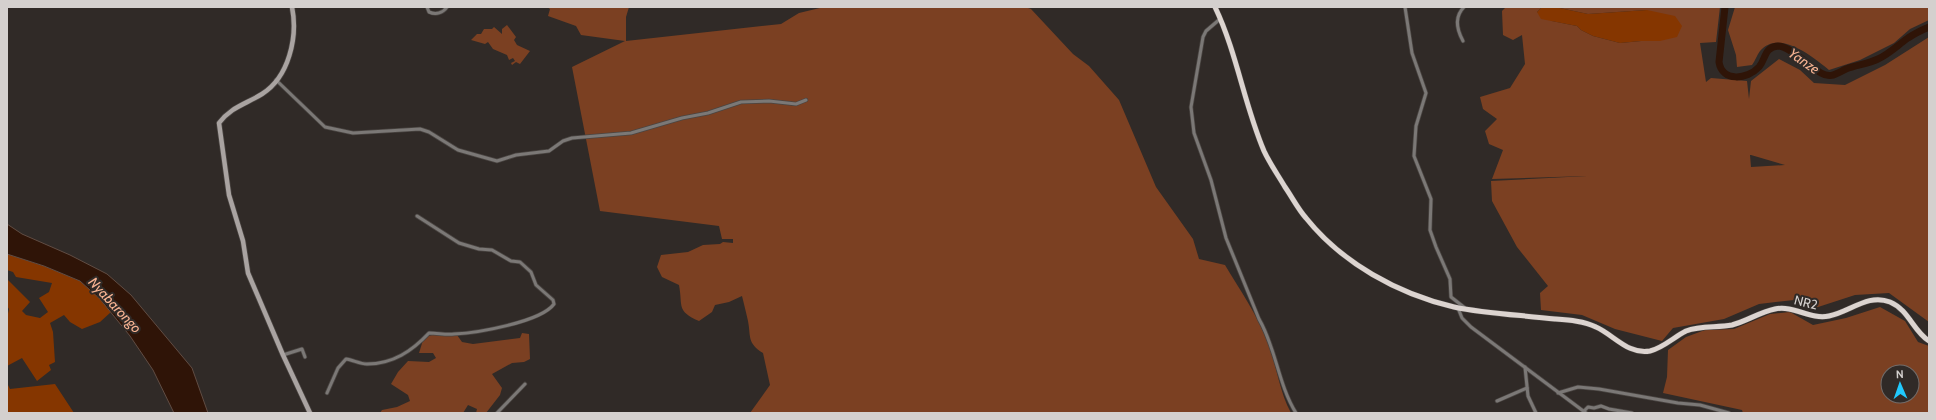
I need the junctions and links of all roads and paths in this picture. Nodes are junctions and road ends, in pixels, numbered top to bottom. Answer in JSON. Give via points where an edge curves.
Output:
{"nodes":[{"id":1,"x":292,"y":7,"type":"edge"},
{"id":2,"x":427,"y":7,"type":"edge"},
{"id":3,"x":447,"y":7,"type":"edge"},
{"id":4,"x":1215,"y":7,"type":"edge"},
{"id":5,"x":1405,"y":7,"type":"edge"},
{"id":6,"x":1464,"y":7,"type":"edge"},
{"id":7,"x":1220,"y":18,"type":"junction"},
{"id":8,"x":1463,"y":41,"type":"dead end"},
{"id":9,"x":276,"y":80,"type":"junction"},
{"id":10,"x":806,"y":100,"type":"dead end"},
{"id":11,"x":417,"y":216,"type":"dead end"},
{"id":12,"x":1458,"y":308,"type":"junction"},
{"id":13,"x":1466,"y":309,"type":"junction"},
{"id":14,"x":1929,"y":341,"type":"edge"},
{"id":15,"x":283,"y":355,"type":"junction"},
{"id":16,"x":305,"y":357,"type":"dead end"},
{"id":17,"x":1525,"y":367,"type":"junction"},
{"id":18,"x":524,"y":384,"type":"dead end"},
{"id":19,"x":1526,"y":388,"type":"junction"},
{"id":20,"x":327,"y":392,"type":"dead end"},
{"id":21,"x":1558,"y":393,"type":"junction"},
{"id":22,"x":1497,"y":401,"type":"dead end"},
{"id":23,"x":1585,"y":412,"type":"edge"},
{"id":24,"x":310,"y":413,"type":"edge"},
{"id":25,"x":497,"y":413,"type":"edge"},
{"id":26,"x":1296,"y":413,"type":"edge"},
{"id":27,"x":1536,"y":413,"type":"edge"},
{"id":28,"x":1632,"y":413,"type":"edge"},
{"id":29,"x":1730,"y":413,"type":"edge"}],
"edges":[{"from":1,"to":9,"type":"main road","via":[[294,39],[288,61]]},
{"from":2,"to":3,"type":"street","via":[[429,12],[434,14],[442,12]]},
{"from":4,"to":7,"type":"highway","number":"NR2"},
{"from":5,"to":13,"type":"street","via":[[1412,53],[1426,93],[1416,126],[1414,156],[1431,199],[1430,230],[1450,278],[1451,297]]},
{"from":6,"to":8,"type":"street","via":[[1457,24]]},
{"from":7,"to":12,"type":"highway","number":"NR2","via":[[1231,43],[1264,151],[1304,217],[1330,243],[1379,278],[1411,294]]},
{"from":7,"to":26,"type":"street","via":[[1203,37],[1192,98],[1192,124],[1211,180],[1226,238],[1266,331],[1285,391]]},
{"from":9,"to":10,"type":"street","via":[[325,127],[353,133],[420,129],[458,150],[495,161],[516,155],[549,151],[572,138],[631,133],[741,102],[796,104]]},
{"from":9,"to":15,"type":"main road","via":[[262,94],[232,109],[219,123],[229,195],[248,273]]},
{"from":11,"to":20,"type":"street","via":[[459,243],[492,250],[511,261],[520,262],[531,272],[536,285],[553,300],[554,304],[546,312],[522,322],[454,334],[429,333],[412,350],[387,361],[368,364],[346,359],[338,368]]},
{"from":12,"to":13,"type":"highway","number":"NR2"},
{"from":12,"to":17,"type":"street","via":[[1467,324]]},
{"from":13,"to":14,"type":"highway","name":"NR2","number":"NR2","via":[[1584,323],[1607,333],[1629,348],[1644,352],[1652,351],[1686,331],[1734,324],[1776,309],[1788,308],[1816,317],[1828,317],[1864,302],[1881,300],[1906,312],[1919,332]]},
{"from":15,"to":16,"type":"street","via":[[300,348],[304,350]]},
{"from":15,"to":24,"type":"main road"},
{"from":17,"to":19,"type":"street"},
{"from":17,"to":21,"type":"street"},
{"from":18,"to":25,"type":"street"},
{"from":19,"to":22,"type":"street"},
{"from":19,"to":27,"type":"street"},
{"from":21,"to":23,"type":"street"},
{"from":21,"to":29,"type":"street","via":[[1578,387],[1599,389],[1700,405]]},
{"from":23,"to":28,"type":"street","via":[[1588,407],[1601,406]]}]}
